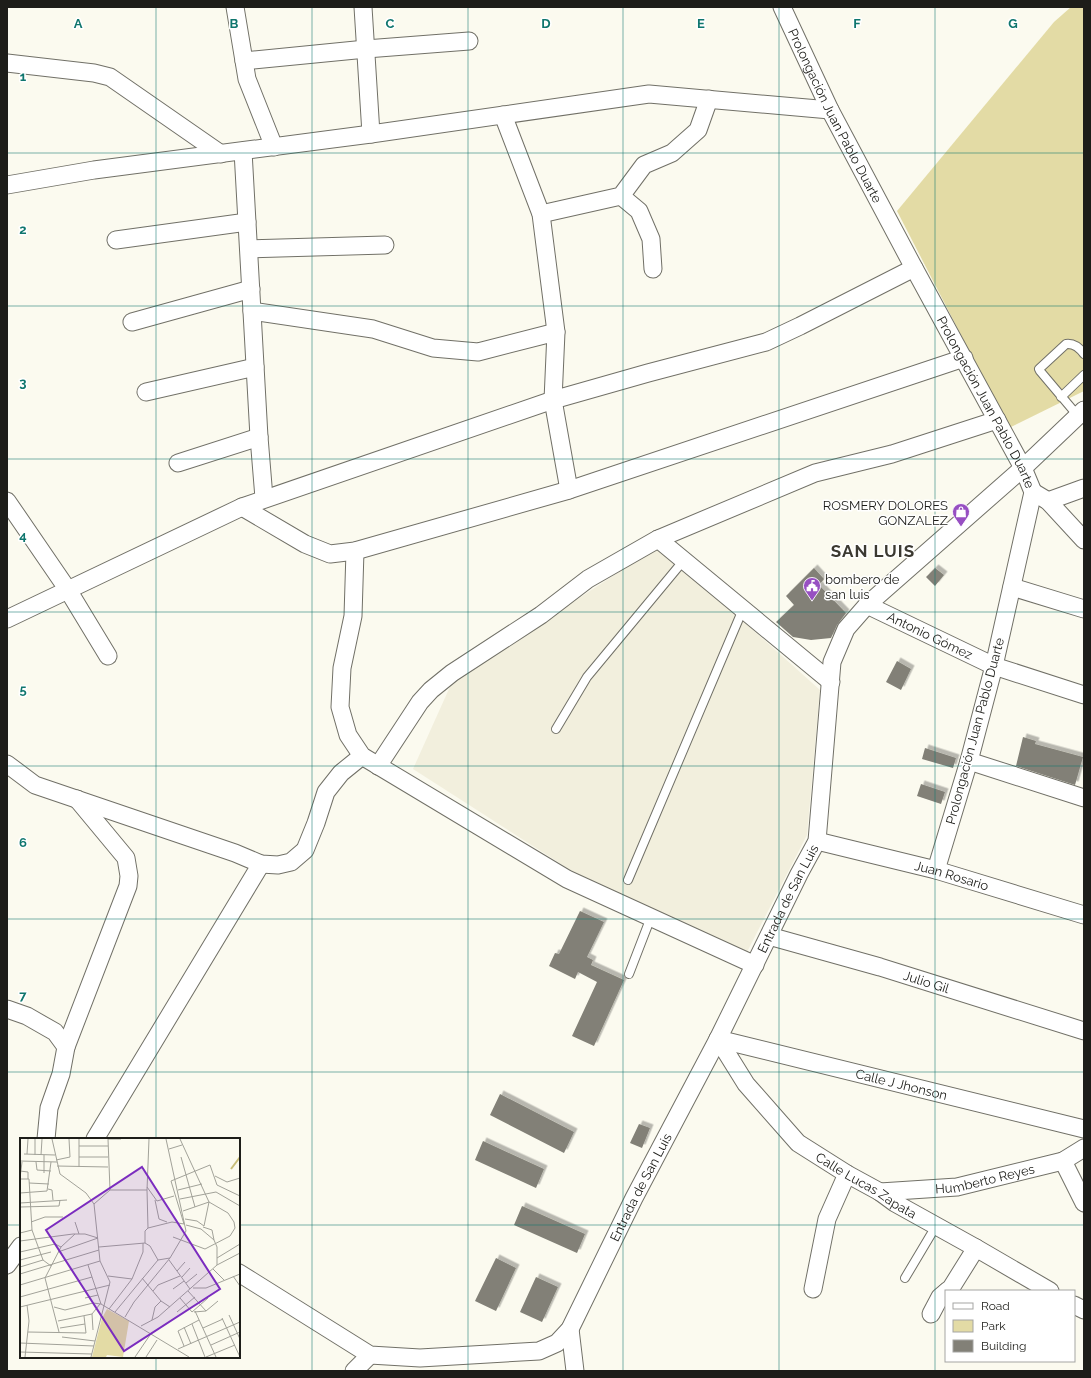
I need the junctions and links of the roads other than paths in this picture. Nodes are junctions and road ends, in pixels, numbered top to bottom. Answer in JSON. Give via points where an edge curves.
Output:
{"nodes":[{"id":1,"x":235,"y":7,"type":"edge"},
{"id":2,"x":363,"y":7,"type":"edge"},
{"id":3,"x":782,"y":7,"type":"edge"},
{"id":4,"x":469,"y":41,"type":"dead end"},
{"id":5,"x":366,"y":49,"type":"junction"},
{"id":6,"x":244,"y":61,"type":"junction"},
{"id":7,"x":7,"y":63,"type":"edge"},
{"id":8,"x":709,"y":99,"type":"junction"},
{"id":9,"x":830,"y":110,"type":"junction"},
{"id":10,"x":503,"y":114,"type":"junction"},
{"id":11,"x":371,"y":134,"type":"junction"},
{"id":12,"x":274,"y":147,"type":"junction"},
{"id":13,"x":243,"y":151,"type":"junction"},
{"id":14,"x":221,"y":154,"type":"junction"},
{"id":15,"x":7,"y":185,"type":"edge"},
{"id":16,"x":621,"y":196,"type":"junction"},
{"id":17,"x":541,"y":214,"type":"junction"},
{"id":18,"x":247,"y":222,"type":"junction"},
{"id":19,"x":116,"y":240,"type":"dead end"},
{"id":20,"x":385,"y":244,"type":"dead end"},
{"id":21,"x":249,"y":249,"type":"junction"},
{"id":22,"x":914,"y":268,"type":"junction"},
{"id":23,"x":653,"y":269,"type":"dead end"},
{"id":24,"x":251,"y":288,"type":"junction"},
{"id":25,"x":252,"y":311,"type":"junction"},
{"id":26,"x":132,"y":322,"type":"dead end"},
{"id":27,"x":556,"y":332,"type":"junction"},
{"id":28,"x":1084,"y":354,"type":"edge"},
{"id":29,"x":964,"y":358,"type":"junction"},
{"id":30,"x":255,"y":367,"type":"junction"},
{"id":31,"x":1084,"y":375,"type":"edge"},
{"id":32,"x":146,"y":392,"type":"dead end"},
{"id":33,"x":1061,"y":397,"type":"junction"},
{"id":34,"x":553,"y":400,"type":"junction"},
{"id":35,"x":1081,"y":413,"type":"edge"},
{"id":36,"x":997,"y":420,"type":"junction"},
{"id":37,"x":259,"y":437,"type":"junction"},
{"id":38,"x":178,"y":463,"type":"dead end"},
{"id":39,"x":1023,"y":468,"type":"junction"},
{"id":40,"x":1084,"y":488,"type":"edge"},
{"id":41,"x":569,"y":490,"type":"junction"},
{"id":42,"x":1033,"y":492,"type":"junction"},
{"id":43,"x":264,"y":498,"type":"junction"},
{"id":44,"x":7,"y":501,"type":"edge"},
{"id":45,"x":1048,"y":501,"type":"junction"},
{"id":46,"x":242,"y":507,"type":"junction"},
{"id":47,"x":658,"y":539,"type":"junction"},
{"id":48,"x":1084,"y":540,"type":"edge"},
{"id":49,"x":355,"y":551,"type":"junction"},
{"id":50,"x":684,"y":560,"type":"junction"},
{"id":51,"x":1012,"y":587,"type":"junction"},
{"id":52,"x":68,"y":590,"type":"junction"},
{"id":53,"x":868,"y":605,"type":"junction"},
{"id":54,"x":743,"y":609,"type":"junction"},
{"id":55,"x":1084,"y":609,"type":"edge"},
{"id":56,"x":7,"y":619,"type":"edge"},
{"id":57,"x":108,"y":656,"type":"dead end"},
{"id":58,"x":994,"y":666,"type":"junction"},
{"id":59,"x":831,"y":682,"type":"junction"},
{"id":60,"x":1084,"y":695,"type":"edge"},
{"id":61,"x":556,"y":728,"type":"dead end"},
{"id":62,"x":362,"y":756,"type":"junction"},
{"id":63,"x":969,"y":761,"type":"junction"},
{"id":64,"x":7,"y":764,"type":"edge"},
{"id":65,"x":378,"y":766,"type":"junction"},
{"id":66,"x":1084,"y":798,"type":"edge"},
{"id":67,"x":78,"y":799,"type":"junction"},
{"id":68,"x":817,"y":842,"type":"junction"},
{"id":69,"x":261,"y":864,"type":"junction"},
{"id":70,"x":936,"y":870,"type":"junction"},
{"id":71,"x":628,"y":880,"type":"dead end"},
{"id":72,"x":1084,"y":915,"type":"edge"},
{"id":73,"x":651,"y":917,"type":"junction"},
{"id":74,"x":769,"y":936,"type":"junction"},
{"id":75,"x":755,"y":965,"type":"junction"},
{"id":76,"x":629,"y":974,"type":"dead end"},
{"id":77,"x":7,"y":1009,"type":"edge"},
{"id":78,"x":1084,"y":1031,"type":"edge"},
{"id":79,"x":718,"y":1039,"type":"junction"},
{"id":80,"x":66,"y":1046,"type":"junction"},
{"id":81,"x":1084,"y":1130,"type":"edge"},
{"id":82,"x":46,"y":1138,"type":"edge"},
{"id":83,"x":96,"y":1138,"type":"edge"},
{"id":84,"x":1084,"y":1148,"type":"edge"},
{"id":85,"x":1063,"y":1161,"type":"junction"},
{"id":86,"x":847,"y":1174,"type":"junction"},
{"id":87,"x":880,"y":1192,"type":"junction"},
{"id":88,"x":1084,"y":1203,"type":"edge"},
{"id":89,"x":936,"y":1226,"type":"junction"},
{"id":90,"x":20,"y":1247,"type":"edge"},
{"id":91,"x":976,"y":1248,"type":"junction"},
{"id":92,"x":7,"y":1265,"type":"edge"},
{"id":93,"x":240,"y":1274,"type":"edge"},
{"id":94,"x":905,"y":1278,"type":"dead end"},
{"id":95,"x":813,"y":1289,"type":"dead end"},
{"id":96,"x":949,"y":1290,"type":"edge"},
{"id":97,"x":1048,"y":1290,"type":"edge"},
{"id":98,"x":945,"y":1293,"type":"edge"},
{"id":99,"x":1075,"y":1306,"type":"edge"},
{"id":100,"x":1084,"y":1310,"type":"edge"},
{"id":101,"x":931,"y":1314,"type":"dead end"},
{"id":102,"x":570,"y":1329,"type":"junction"},
{"id":103,"x":370,"y":1355,"type":"junction"},
{"id":104,"x":354,"y":1371,"type":"edge"},
{"id":105,"x":575,"y":1371,"type":"edge"}],
"edges":[{"from":1,"to":6,"type":"street"},
{"from":2,"to":5,"type":"street"},
{"from":3,"to":9,"type":"street","name":"Prolongación Juan Pablo Duarte"},
{"from":4,"to":5,"type":"street"},
{"from":5,"to":6,"type":"street"},
{"from":5,"to":11,"type":"street"},
{"from":6,"to":12,"type":"street","via":[[247,79]]},
{"from":7,"to":14,"type":"street","via":[[110,77]]},
{"from":8,"to":9,"type":"street"},
{"from":8,"to":10,"type":"street","via":[[650,94]]},
{"from":8,"to":16,"type":"street","via":[[698,130],[672,153],[644,165]]},
{"from":9,"to":22,"type":"street","name":"Prolongación Juan Pablo Duarte"},
{"from":10,"to":11,"type":"street"},
{"from":10,"to":17,"type":"street"},
{"from":11,"to":12,"type":"street"},
{"from":12,"to":13,"type":"street"},
{"from":13,"to":14,"type":"street"},
{"from":13,"to":18,"type":"street"},
{"from":14,"to":15,"type":"street","via":[[94,170]]},
{"from":16,"to":17,"type":"street"},
{"from":16,"to":23,"type":"street","via":[[639,211],[651,239]]},
{"from":17,"to":27,"type":"street"},
{"from":18,"to":19,"type":"street"},
{"from":18,"to":21,"type":"street"},
{"from":20,"to":21,"type":"street"},
{"from":21,"to":24,"type":"street"},
{"from":22,"to":29,"type":"street","name":"Prolongación Juan Pablo Duarte"},
{"from":22,"to":34,"type":"street","via":[[766,342]]},
{"from":24,"to":25,"type":"street"},
{"from":24,"to":26,"type":"street"},
{"from":25,"to":27,"type":"street","via":[[373,329],[433,348],[478,352]]},
{"from":25,"to":30,"type":"street"},
{"from":27,"to":34,"type":"street"},
{"from":28,"to":33,"type":"lane","via":[[1075,345],[1066,344],[1040,368],[1040,372]]},
{"from":29,"to":36,"type":"street","name":"Prolongación Juan Pablo Duarte"},
{"from":29,"to":41,"type":"street"},
{"from":30,"to":32,"type":"street"},
{"from":30,"to":37,"type":"street"},
{"from":31,"to":33,"type":"lane"},
{"from":33,"to":35,"type":"lane"},
{"from":34,"to":41,"type":"street"},
{"from":34,"to":43,"type":"street"},
{"from":35,"to":39,"type":"street","name":"Entrada de San Luis"},
{"from":36,"to":39,"type":"street","name":"Prolongación Juan Pablo Duarte"},
{"from":36,"to":47,"type":"street","via":[[892,454],[815,473]]},
{"from":37,"to":38,"type":"street"},
{"from":37,"to":43,"type":"street"},
{"from":39,"to":42,"type":"street","name":"Prolongación Juan Pablo Duarte"},
{"from":39,"to":53,"type":"street","name":"Entrada de San Luis"},
{"from":40,"to":45,"type":"street"},
{"from":41,"to":49,"type":"street"},
{"from":42,"to":45,"type":"street"},
{"from":42,"to":51,"type":"street","name":"Prolongación Juan Pablo Duarte"},
{"from":43,"to":46,"type":"street"},
{"from":44,"to":52,"type":"street"},
{"from":45,"to":48,"type":"street"},
{"from":46,"to":49,"type":"street","via":[[305,544],[330,554]]},
{"from":46,"to":52,"type":"street"},
{"from":47,"to":50,"type":"street"},
{"from":47,"to":65,"type":"street","via":[[588,579],[541,615],[452,673],[431,690],[420,702]]},
{"from":49,"to":62,"type":"street","via":[[353,616],[342,668],[340,707],[348,735]]},
{"from":50,"to":54,"type":"street"},
{"from":50,"to":61,"type":"lane","via":[[587,677]]},
{"from":51,"to":55,"type":"street"},
{"from":51,"to":58,"type":"street","name":"Prolongación Juan Pablo Duarte"},
{"from":52,"to":56,"type":"street"},
{"from":52,"to":57,"type":"street"},
{"from":53,"to":58,"type":"street","name":"Antonio Gómez"},
{"from":53,"to":59,"type":"street","name":"Entrada de San Luis","via":[[846,629],[832,662]]},
{"from":54,"to":59,"type":"street"},
{"from":54,"to":71,"type":"lane"},
{"from":58,"to":60,"type":"street","name":"Antonio Gómez"},
{"from":58,"to":63,"type":"street","name":"Prolongación Juan Pablo Duarte"},
{"from":59,"to":68,"type":"street","name":"Entrada de San Luis"},
{"from":62,"to":65,"type":"street"},
{"from":62,"to":69,"type":"street","via":[[341,773],[326,792],[305,850],[291,862]]},
{"from":63,"to":66,"type":"street"},
{"from":63,"to":70,"type":"street","name":"Prolongación Juan Pablo Duarte"},
{"from":64,"to":67,"type":"street","via":[[35,784]]},
{"from":65,"to":73,"type":"street","via":[[567,879]]},
{"from":67,"to":69,"type":"street"},
{"from":67,"to":80,"type":"street","via":[[126,858],[129,876],[128,886]]},
{"from":68,"to":70,"type":"street","name":"Juan Rosario"},
{"from":68,"to":74,"type":"street","name":"Entrada de San Luis"},
{"from":69,"to":83,"type":"street"},
{"from":70,"to":72,"type":"street","name":"Juan Rosario"},
{"from":73,"to":75,"type":"street"},
{"from":73,"to":76,"type":"lane"},
{"from":74,"to":75,"type":"street","name":"Entrada de San Luis"},
{"from":74,"to":78,"type":"street","name":"Julio Gil","via":[[880,967]]},
{"from":75,"to":79,"type":"street","name":"Entrada de San Luis"},
{"from":77,"to":80,"type":"street","via":[[28,1016],[55,1032]]},
{"from":79,"to":81,"type":"street","name":"Calle J Jhonson"},
{"from":79,"to":86,"type":"street","name":"Calle Lucas Zapata","via":[[746,1084],[798,1143]]},
{"from":79,"to":102,"type":"street","name":"Entrada de San Luis","via":[[634,1198]]},
{"from":80,"to":82,"type":"street","via":[[61,1074],[49,1108]]},
{"from":84,"to":85,"type":"street","name":"Humberto Reyes"},
{"from":85,"to":87,"type":"street","name":"Humberto Reyes","via":[[957,1187]]},
{"from":85,"to":88,"type":"street"},
{"from":86,"to":87,"type":"street","name":"Calle Lucas Zapata"},
{"from":86,"to":95,"type":"street","via":[[827,1219]]},
{"from":87,"to":89,"type":"street","name":"Calle Lucas Zapata"},
{"from":89,"to":91,"type":"street","name":"Calle Lucas Zapata"},
{"from":89,"to":94,"type":"lane"},
{"from":90,"to":92,"type":"street"},
{"from":91,"to":96,"type":"street"},
{"from":91,"to":97,"type":"street","name":"Calle Lucas Zapata"},
{"from":93,"to":103,"type":"street"},
{"from":98,"to":101,"type":"street","via":[[940,1297]]},
{"from":99,"to":100,"type":"street"},
{"from":102,"to":103,"type":"street","via":[[557,1343],[539,1351],[420,1358]]},
{"from":102,"to":105,"type":"street"},
{"from":103,"to":104,"type":"street"}]}
